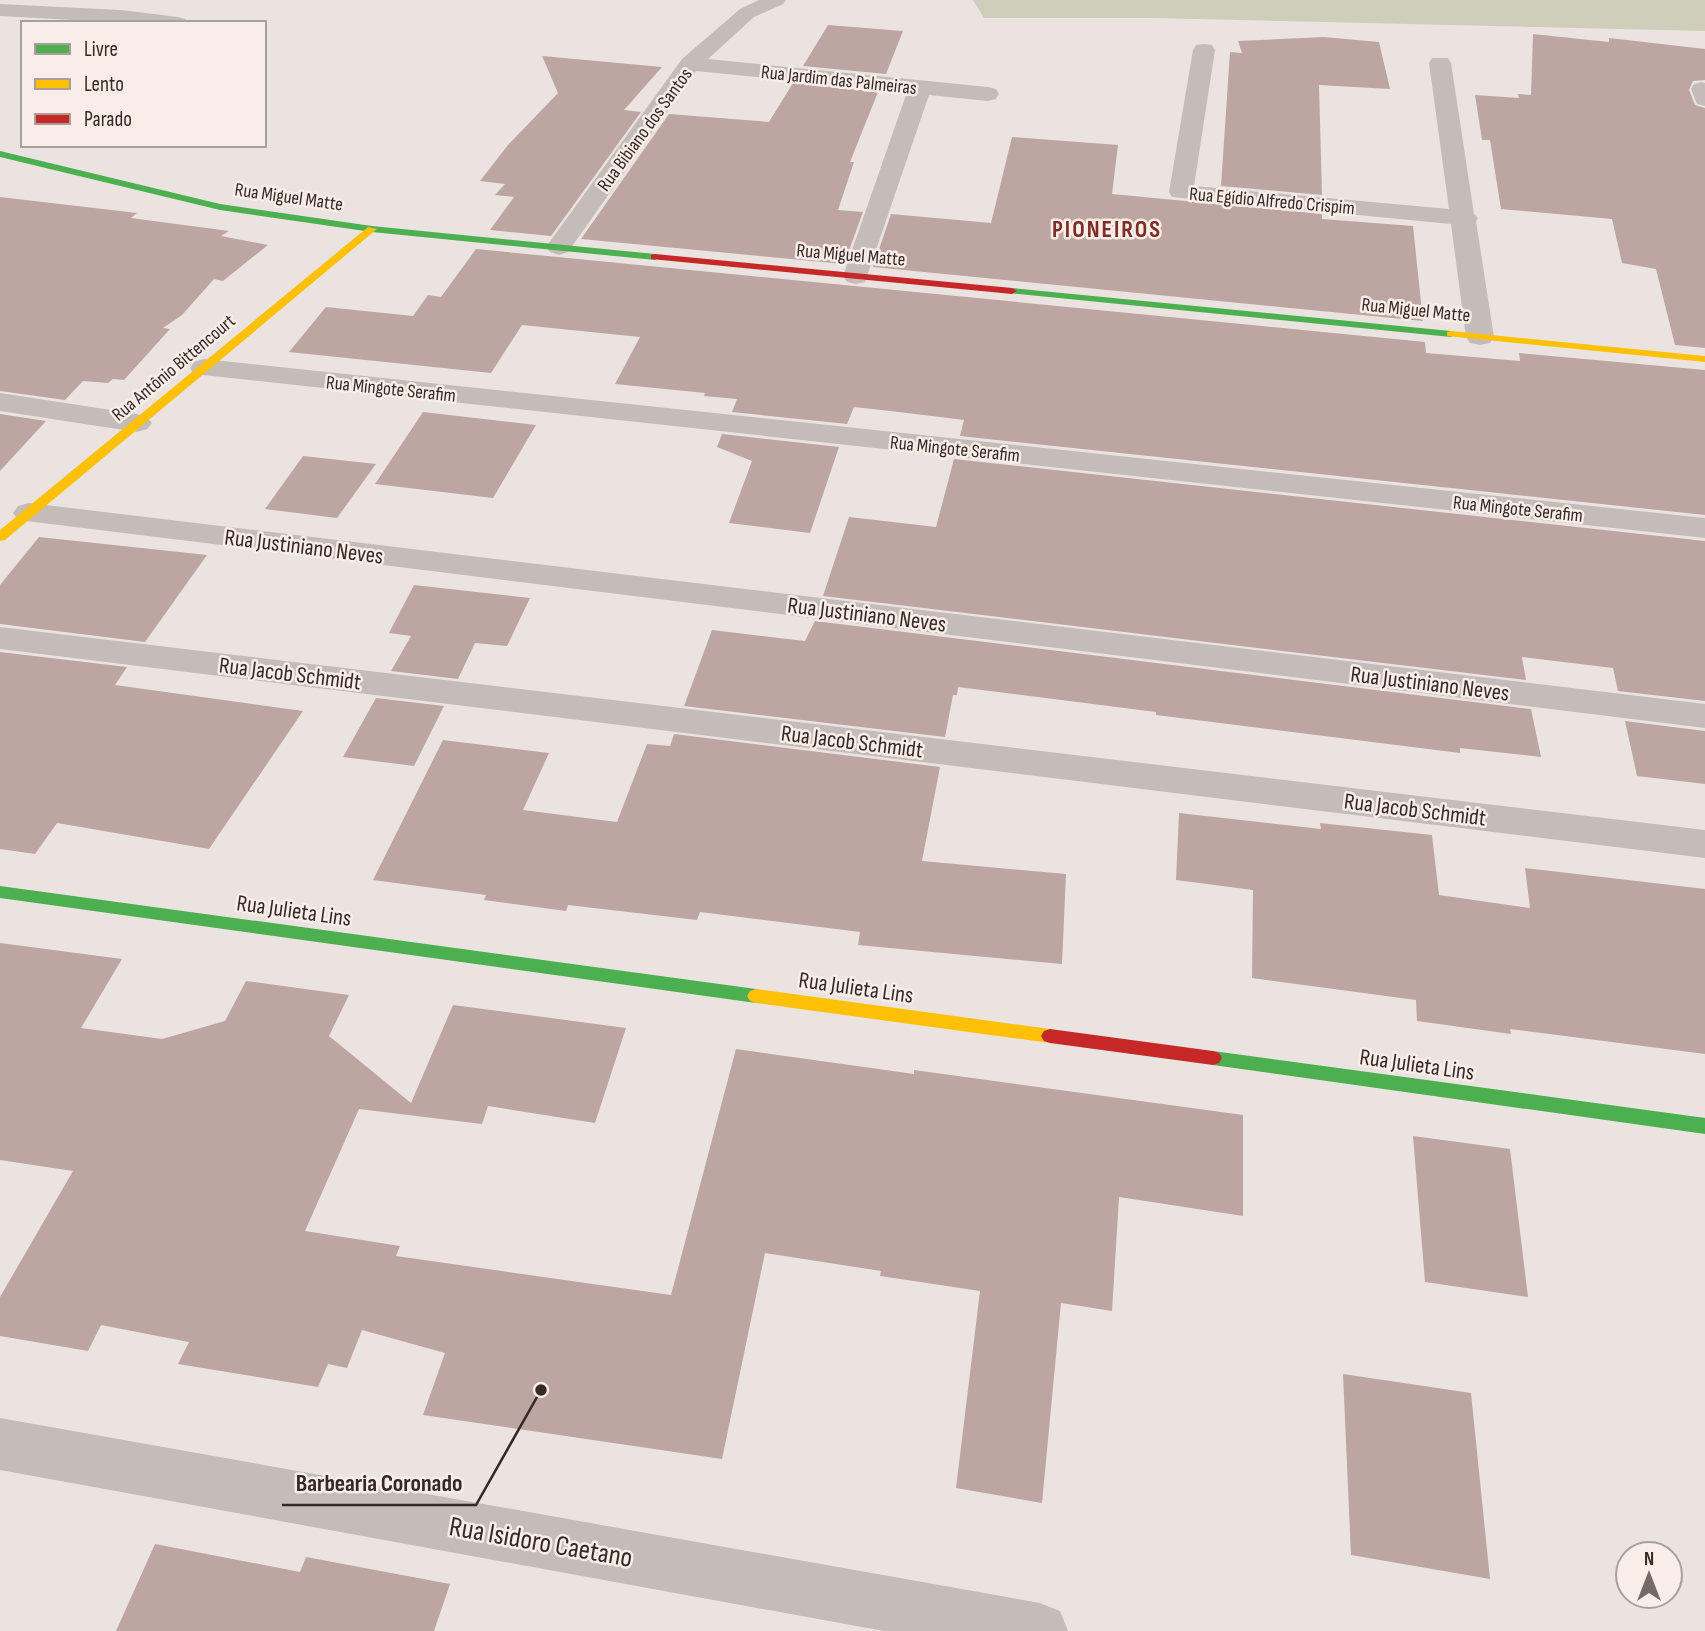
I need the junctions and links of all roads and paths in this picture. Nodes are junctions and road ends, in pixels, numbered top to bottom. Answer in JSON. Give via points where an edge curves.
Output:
{"nodes":[{"id":1,"x":776,"y":0,"type":"edge"},
{"id":2,"x":0,"y":10,"type":"edge"},
{"id":3,"x":162,"y":21,"type":"edge"},
{"id":4,"x":1204,"y":50,"type":"dead end"},
{"id":5,"x":1440,"y":63,"type":"dead end"},
{"id":6,"x":690,"y":64,"type":"junction"},
{"id":7,"x":920,"y":87,"type":"junction"},
{"id":8,"x":988,"y":94,"type":"dead end"},
{"id":9,"x":0,"y":154,"type":"edge"},
{"id":10,"x":1465,"y":218,"type":"junction"},
{"id":11,"x":372,"y":229,"type":"junction"},
{"id":12,"x":559,"y":247,"type":"junction"},
{"id":13,"x":856,"y":276,"type":"junction"},
{"id":14,"x":1480,"y":337,"type":"junction"},
{"id":15,"x":1705,"y":359,"type":"edge"},
{"id":16,"x":204,"y":368,"type":"junction"},
{"id":17,"x":0,"y":402,"type":"edge"},
{"id":18,"x":137,"y":423,"type":"junction"},
{"id":19,"x":29,"y":513,"type":"junction"},
{"id":20,"x":1705,"y":528,"type":"edge"},
{"id":21,"x":0,"y":537,"type":"edge"},
{"id":22,"x":0,"y":638,"type":"edge"},
{"id":23,"x":1705,"y":716,"type":"edge"},
{"id":24,"x":1705,"y":844,"type":"edge"},
{"id":25,"x":0,"y":892,"type":"edge"},
{"id":26,"x":1705,"y":1126,"type":"edge"},
{"id":27,"x":0,"y":1444,"type":"edge"},
{"id":28,"x":1040,"y":1631,"type":"edge"}],
"edges":[{"from":1,"to":6,"type":"street","name":"Rua Bibiano dos Santos","via":[[747,13]]},
{"from":2,"to":3,"type":"street"},
{"from":4,"to":10,"type":"street","name":"Rua Egídio Alfredo Crispim","via":[[1181,192]]},
{"from":5,"to":10,"type":"street"},
{"from":6,"to":7,"type":"street","name":"Rua Jardim das Palmeiras"},
{"from":6,"to":12,"type":"street","name":"Rua Bibiano dos Santos"},
{"from":7,"to":8,"type":"street","name":"Rua Jardim das Palmeiras"},
{"from":7,"to":13,"type":"street"},
{"from":9,"to":11,"type":"main road","name":"Rua Miguel Matte","via":[[220,207]]},
{"from":10,"to":14,"type":"street"},
{"from":11,"to":12,"type":"main road","name":"Rua Miguel Matte"},
{"from":11,"to":16,"type":"main road","name":"Rua Antônio Bittencourt"},
{"from":12,"to":13,"type":"main road","name":"Rua Miguel Matte"},
{"from":13,"to":14,"type":"main road","name":"Rua Miguel Matte"},
{"from":14,"to":15,"type":"main road","name":"Rua Miguel Matte"},
{"from":16,"to":18,"type":"main road","name":"Rua Antônio Bittencourt"},
{"from":16,"to":20,"type":"street","name":"Rua Mingote Serafim"},
{"from":17,"to":18,"type":"street"},
{"from":18,"to":19,"type":"main road","name":"Rua Antônio Bittencourt"},
{"from":19,"to":21,"type":"main road","name":"Rua Antônio Bittencourt"},
{"from":19,"to":23,"type":"street","name":"Rua Justiniano Neves"},
{"from":22,"to":24,"type":"street","name":"Rua Jacob Schmidt"},
{"from":25,"to":26,"type":"main road","name":"Rua Julieta Lins"},
{"from":27,"to":28,"type":"street","name":"Rua Isidoro Caetano"}]}
